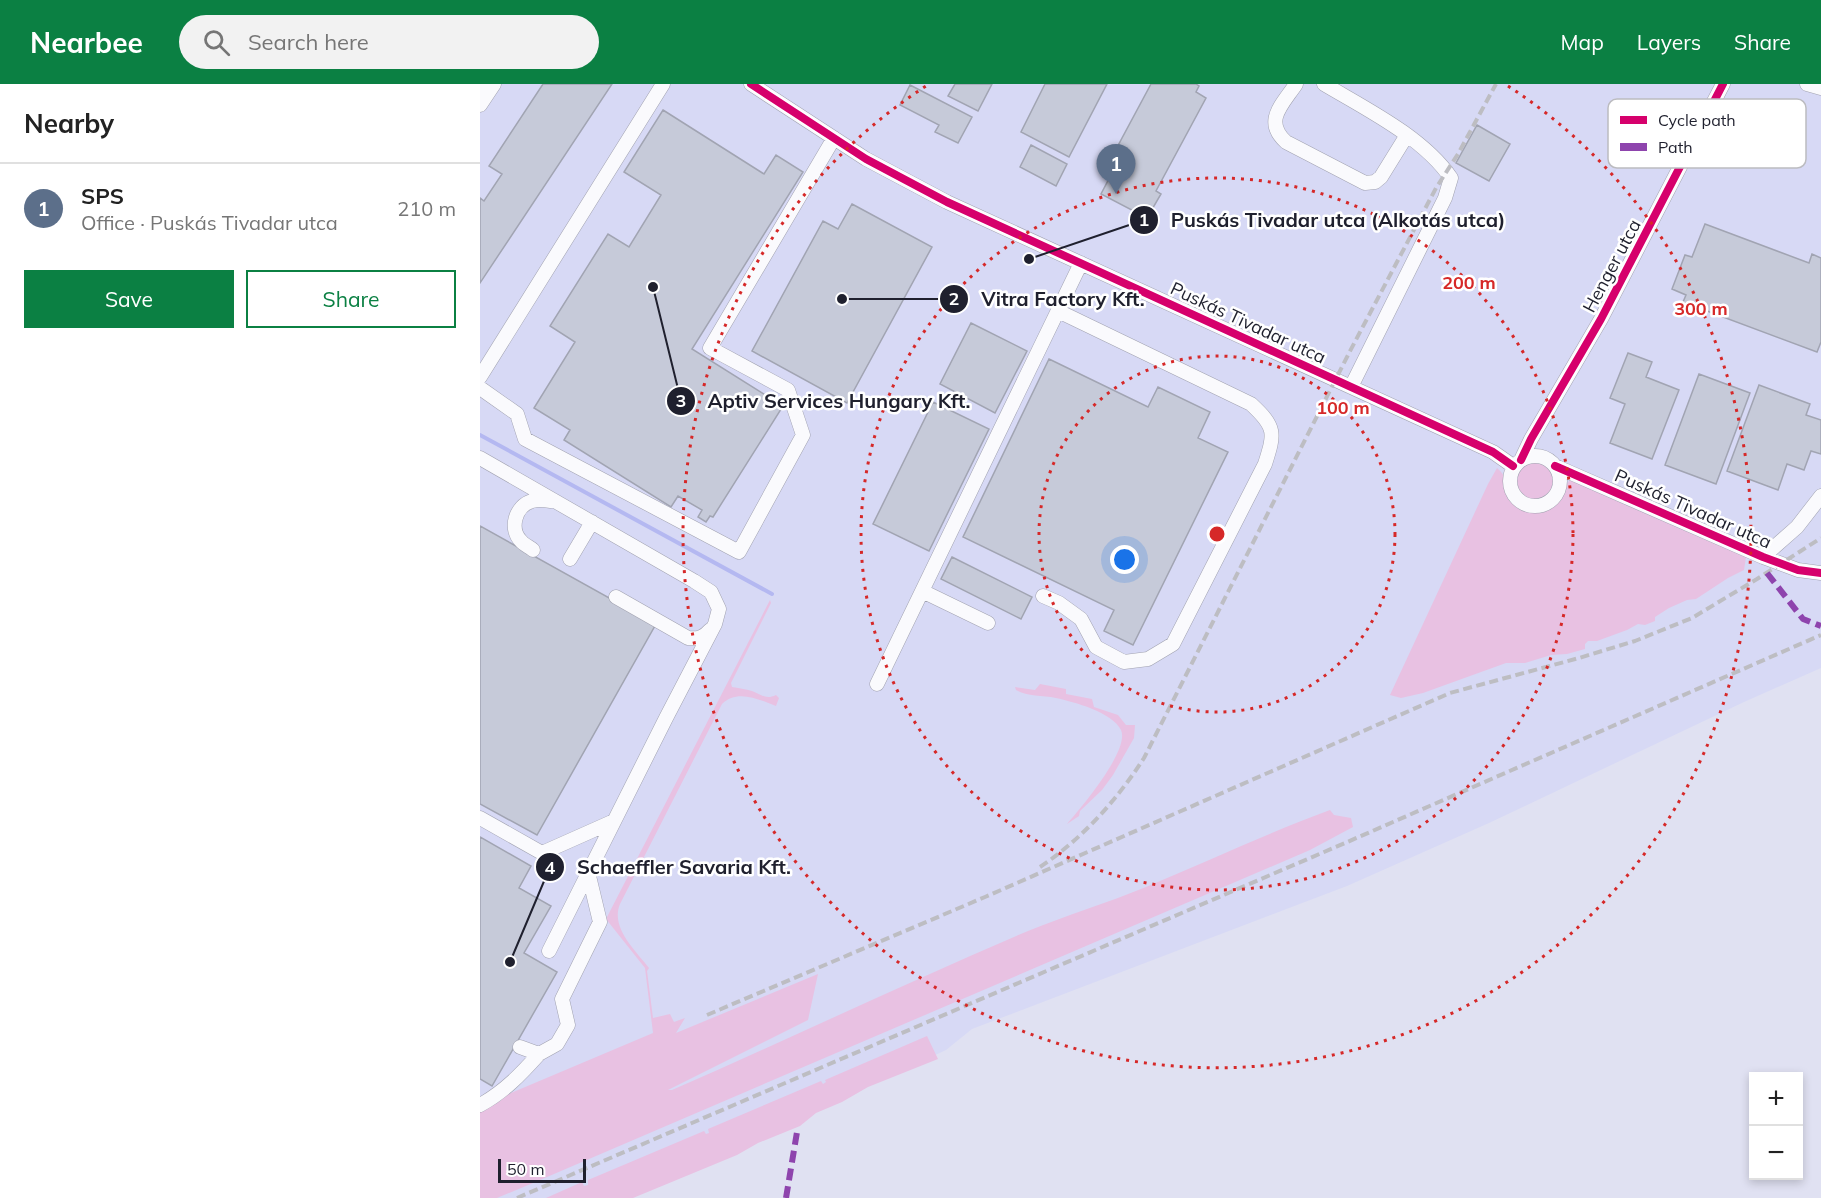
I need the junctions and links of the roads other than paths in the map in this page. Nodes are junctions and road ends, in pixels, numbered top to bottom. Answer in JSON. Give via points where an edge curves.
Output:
{"nodes":[{"id":1,"x":494,"y":84,"type":"edge"},
{"id":2,"x":1296,"y":84,"type":"edge"},
{"id":3,"x":1324,"y":84,"type":"edge"},
{"id":4,"x":1723,"y":84,"type":"edge"},
{"id":5,"x":1807,"y":84,"type":"edge"},
{"id":6,"x":755,"y":87,"type":"edge"},
{"id":7,"x":1821,"y":88,"type":"edge"},
{"id":8,"x":663,"y":89,"type":"edge"},
{"id":9,"x":1715,"y":99,"type":"edge"},
{"id":10,"x":752,"y":102,"type":"dead end"},
{"id":11,"x":480,"y":105,"type":"edge"},
{"id":12,"x":1407,"y":135,"type":"junction"},
{"id":13,"x":834,"y":138,"type":"junction"},
{"id":14,"x":1679,"y":168,"type":"edge"},
{"id":15,"x":1081,"y":263,"type":"junction"},
{"id":16,"x":1058,"y":311,"type":"junction"},
{"id":17,"x":480,"y":377,"type":"edge"},
{"id":18,"x":1351,"y":387,"type":"junction"},
{"id":19,"x":480,"y":388,"type":"edge"},
{"id":20,"x":480,"y":458,"type":"edge"},
{"id":21,"x":1517,"y":463,"type":"junction"},
{"id":22,"x":1555,"y":465,"type":"junction"},
{"id":23,"x":512,"y":476,"type":"junction"},
{"id":24,"x":1821,"y":496,"type":"edge"},
{"id":25,"x":556,"y":502,"type":"junction"},
{"id":26,"x":527,"y":504,"type":"junction"},
{"id":27,"x":592,"y":522,"type":"junction"},
{"id":28,"x":534,"y":550,"type":"dead end"},
{"id":29,"x":1763,"y":557,"type":"junction"},
{"id":30,"x":570,"y":560,"type":"dead end"},
{"id":31,"x":1821,"y":573,"type":"edge"},
{"id":32,"x":922,"y":591,"type":"junction"},
{"id":33,"x":1043,"y":596,"type":"dead end"},
{"id":34,"x":616,"y":597,"type":"dead end"},
{"id":35,"x":988,"y":623,"type":"dead end"},
{"id":36,"x":715,"y":624,"type":"junction"},
{"id":37,"x":877,"y":684,"type":"dead end"},
{"id":38,"x":480,"y":818,"type":"edge"},
{"id":39,"x":614,"y":821,"type":"junction"},
{"id":40,"x":588,"y":873,"type":"junction"},
{"id":41,"x":549,"y":951,"type":"dead end"},
{"id":42,"x":520,"y":1047,"type":"dead end"},
{"id":43,"x":539,"y":1054,"type":"junction"},
{"id":44,"x":480,"y":1105,"type":"edge"}],
"edges":[{"from":1,"to":11,"type":"street"},
{"from":2,"to":12,"type":"street","via":[[1277,114],[1275,130],[1286,142],[1365,183],[1382,177]]},
{"from":3,"to":12,"type":"street"},
{"from":4,"to":9,"type":"street","name":"Henger utca"},
{"from":5,"to":7,"type":"street"},
{"from":6,"to":10,"type":"street"},
{"from":6,"to":13,"type":"street","name":"Puskás Tivadar utca"},
{"from":8,"to":17,"type":"street"},
{"from":12,"to":18,"type":"street","via":[[1446,172],[1451,178],[1450,186]]},
{"from":13,"to":15,"type":"street","name":"Puskás Tivadar utca","via":[[946,202]]},
{"from":13,"to":19,"type":"street","via":[[710,348],[788,390],[803,435],[739,552],[525,439],[517,414]]},
{"from":14,"to":21,"type":"street","name":"Henger utca","via":[[1601,319]]},
{"from":15,"to":16,"type":"street"},
{"from":15,"to":18,"type":"street","name":"Puskás Tivadar utca"},
{"from":16,"to":32,"type":"street"},
{"from":16,"to":33,"type":"street","via":[[1251,404],[1267,418],[1273,438],[1265,464],[1173,644],[1148,659],[1124,662],[1096,647],[1082,619]]},
{"from":18,"to":21,"type":"street","name":"Puskás Tivadar utca"},
{"from":20,"to":23,"type":"street"},
{"from":21,"to":22,"type":"street","name":"Puskás Tivadar utca","via":[[1533,456]]},
{"from":21,"to":22,"type":"street","via":[[1510,478],[1513,493],[1533,506],[1549,502],[1557,493],[1560,481]]},
{"from":22,"to":29,"type":"street","name":"Puskás Tivadar utca"},
{"from":23,"to":25,"type":"street"},
{"from":23,"to":26,"type":"street","via":[[523,490]]},
{"from":24,"to":29,"type":"street","via":[[1797,527]]},
{"from":25,"to":26,"type":"street"},
{"from":25,"to":27,"type":"street"},
{"from":26,"to":28,"type":"street","via":[[522,506],[514,526],[522,542]]},
{"from":27,"to":30,"type":"street"},
{"from":27,"to":36,"type":"street","via":[[711,592],[719,609]]},
{"from":29,"to":31,"type":"street","name":"Puskás Tivadar utca","via":[[1798,570]]},
{"from":32,"to":35,"type":"street"},
{"from":32,"to":37,"type":"street"},
{"from":34,"to":36,"type":"street","via":[[688,638],[704,636]]},
{"from":36,"to":39,"type":"street"},
{"from":38,"to":39,"type":"street","via":[[542,853]]},
{"from":39,"to":40,"type":"street"},
{"from":40,"to":41,"type":"street"},
{"from":40,"to":43,"type":"street","via":[[600,922],[562,999],[567,1025],[557,1044]]},
{"from":42,"to":43,"type":"street"},
{"from":43,"to":44,"type":"street","via":[[511,1084]]}]}
